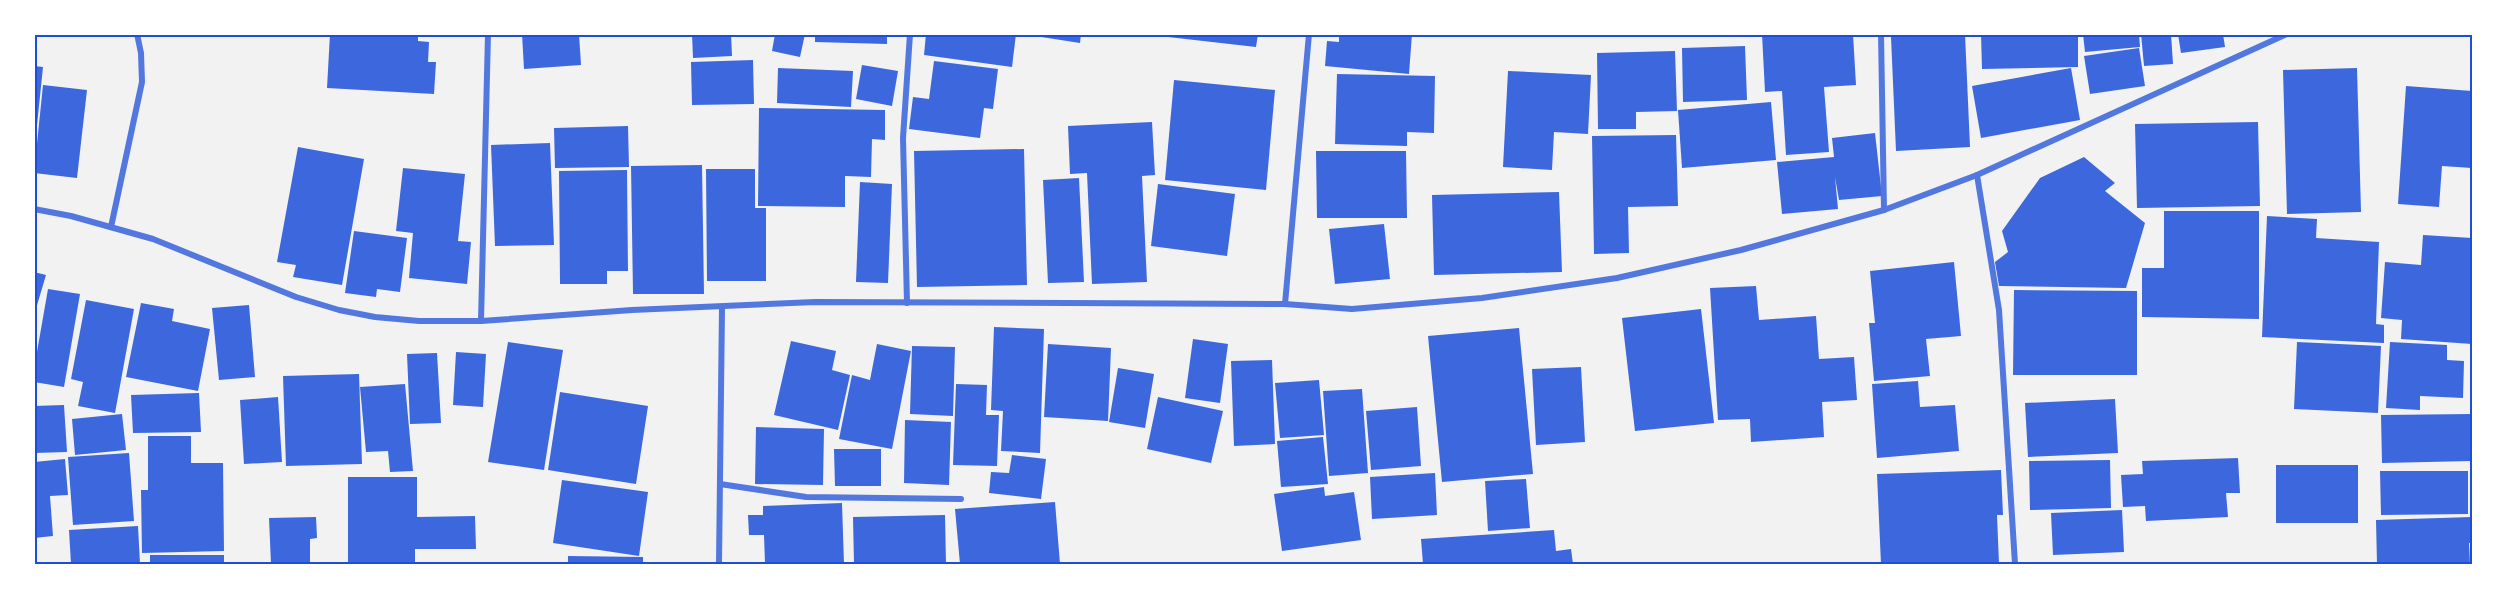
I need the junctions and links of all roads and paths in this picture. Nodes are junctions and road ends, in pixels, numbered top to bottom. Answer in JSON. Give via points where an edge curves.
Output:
{"nodes":[{"id":1,"x":137,"y":34,"type":"edge"},
{"id":2,"x":488,"y":34,"type":"edge"},
{"id":3,"x":910,"y":34,"type":"edge"},
{"id":4,"x":1309,"y":34,"type":"edge"},
{"id":5,"x":1881,"y":34,"type":"edge"},
{"id":6,"x":2287,"y":34,"type":"edge"},
{"id":7,"x":1977,"y":175,"type":"junction"},
{"id":8,"x":34,"y":209,"type":"edge"},
{"id":9,"x":1884,"y":210,"type":"junction"},
{"id":10,"x":111,"y":227,"type":"junction"},
{"id":11,"x":907,"y":303,"type":"junction"},
{"id":12,"x":1285,"y":304,"type":"junction"},
{"id":13,"x":722,"y":307,"type":"junction"},
{"id":14,"x":481,"y":321,"type":"junction"},
{"id":15,"x":720,"y":484,"type":"junction"},
{"id":16,"x":961,"y":499,"type":"dead end"},
{"id":17,"x":719,"y":564,"type":"edge"},
{"id":18,"x":2015,"y":564,"type":"edge"}],
"edges":[{"from":1,"to":10,"type":"street","via":[[142,82]]},
{"from":2,"to":14,"type":"street"},
{"from":3,"to":11,"type":"street","via":[[903,138]]},
{"from":4,"to":12,"type":"street"},
{"from":5,"to":9,"type":"street"},
{"from":6,"to":7,"type":"street"},
{"from":7,"to":9,"type":"street"},
{"from":7,"to":18,"type":"street","via":[[1999,309]]},
{"from":8,"to":10,"type":"street"},
{"from":9,"to":12,"type":"street","via":[[1741,250],[1617,278],[1385,308]]},
{"from":10,"to":14,"type":"street","via":[[153,239],[286,294],[339,310],[419,321]]},
{"from":11,"to":12,"type":"street"},
{"from":11,"to":13,"type":"street"},
{"from":13,"to":14,"type":"street"},
{"from":13,"to":15,"type":"street"},
{"from":15,"to":16,"type":"street","via":[[806,497]]},
{"from":15,"to":17,"type":"street"}]}
